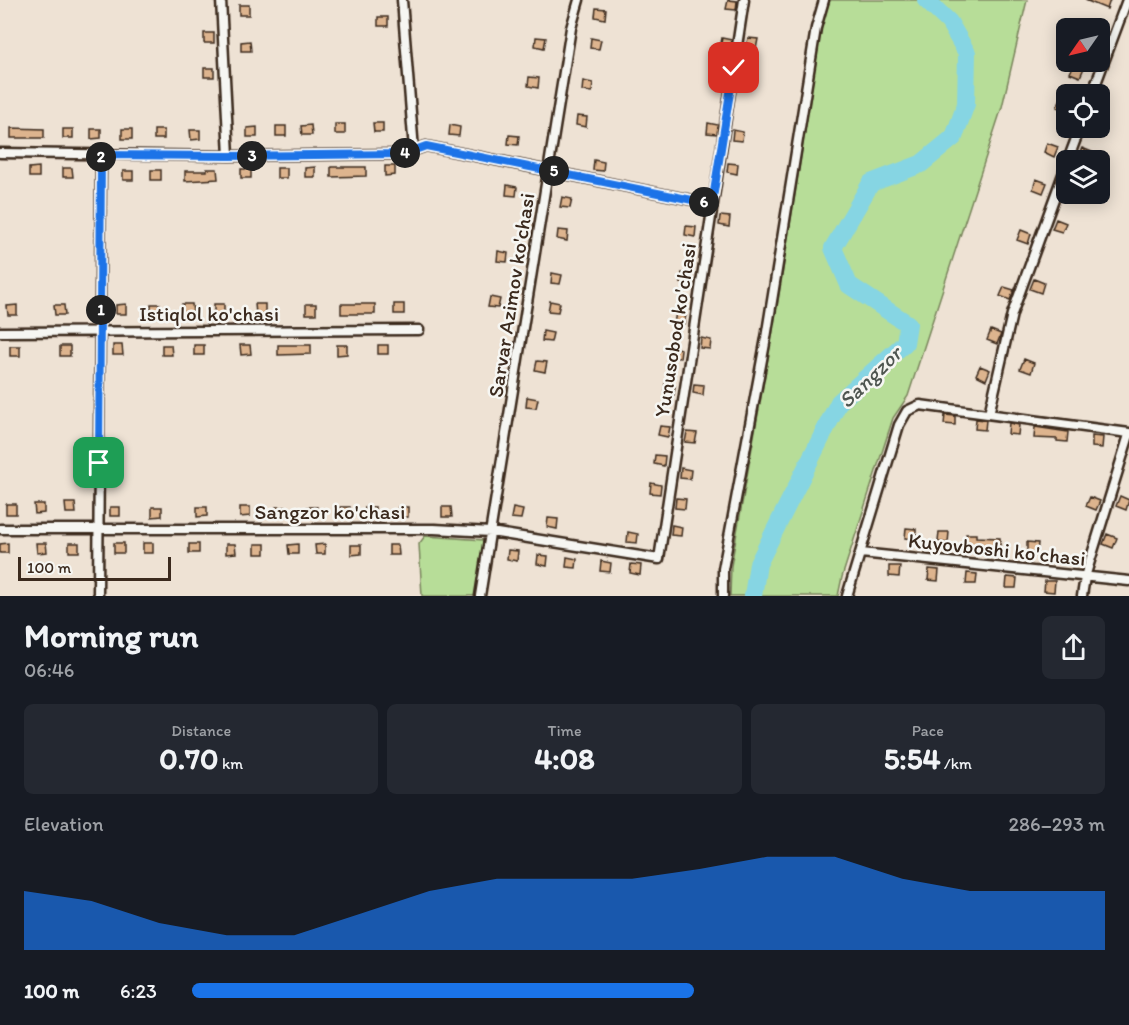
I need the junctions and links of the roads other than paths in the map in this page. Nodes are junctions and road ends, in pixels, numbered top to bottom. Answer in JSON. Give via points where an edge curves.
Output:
{"nodes":[{"id":1,"x":221,"y":0,"type":"edge"},
{"id":2,"x":402,"y":0,"type":"edge"},
{"id":3,"x":579,"y":0,"type":"edge"},
{"id":4,"x":744,"y":0,"type":"edge"},
{"id":5,"x":824,"y":0,"type":"edge"},
{"id":6,"x":1127,"y":0,"type":"edge"},
{"id":7,"x":1096,"y":84,"type":"edge"},
{"id":8,"x":414,"y":150,"type":"junction"},
{"id":9,"x":0,"y":153,"type":"edge"},
{"id":10,"x":101,"y":155,"type":"junction"},
{"id":11,"x":229,"y":156,"type":"junction"},
{"id":12,"x":549,"y":170,"type":"junction"},
{"id":13,"x":1056,"y":193,"type":"edge"},
{"id":14,"x":712,"y":204,"type":"junction"},
{"id":15,"x":419,"y":330,"type":"dead end"},
{"id":16,"x":100,"y":331,"type":"junction"},
{"id":17,"x":0,"y":332,"type":"edge"},
{"id":18,"x":989,"y":414,"type":"junction"},
{"id":19,"x":1129,"y":434,"type":"edge"},
{"id":20,"x":0,"y":529,"type":"edge"},
{"id":21,"x":98,"y":529,"type":"junction"},
{"id":22,"x":491,"y":532,"type":"junction"},
{"id":23,"x":861,"y":553,"type":"junction"},
{"id":24,"x":659,"y":559,"type":"joint"},
{"id":25,"x":1085,"y":577,"type":"junction"},
{"id":26,"x":1129,"y":581,"type":"edge"},
{"id":27,"x":98,"y":596,"type":"edge"},
{"id":28,"x":480,"y":596,"type":"edge"},
{"id":29,"x":723,"y":596,"type":"edge"},
{"id":30,"x":847,"y":596,"type":"edge"},
{"id":31,"x":1082,"y":596,"type":"edge"}],
"edges":[{"from":1,"to":11,"type":"street"},
{"from":2,"to":8,"type":"street"},
{"from":3,"to":12,"type":"street","name":"Sarvar Azimov ko'chasi","via":[[571,28]]},
{"from":4,"to":14,"type":"street","name":"Yunusobod ko'chasi"},
{"from":5,"to":29,"type":"street","via":[[723,569]]},
{"from":6,"to":7,"type":"street"},
{"from":8,"to":11,"type":"street","via":[[404,154]]},
{"from":8,"to":12,"type":"street","via":[[426,146]]},
{"from":9,"to":10,"type":"street"},
{"from":10,"to":11,"type":"street"},
{"from":10,"to":16,"type":"street"},
{"from":12,"to":14,"type":"street"},
{"from":12,"to":22,"type":"street","name":"Sarvar Azimov ko'chasi"},
{"from":13,"to":18,"type":"street","via":[[1012,314]]},
{"from":14,"to":24,"type":"street","name":"Yunusobod ko'chasi"},
{"from":15,"to":16,"type":"street","name":"Istiqlol ko'chasi"},
{"from":16,"to":17,"type":"street","name":"Istiqlol ko'chasi"},
{"from":16,"to":21,"type":"street"},
{"from":18,"to":19,"type":"street"},
{"from":18,"to":23,"type":"street","via":[[920,405],[907,411],[899,425]]},
{"from":19,"to":25,"type":"street"},
{"from":20,"to":21,"type":"street","name":"Sangzor ko'chasi"},
{"from":21,"to":22,"type":"street","name":"Sangzor ko'chasi"},
{"from":21,"to":27,"type":"street"},
{"from":22,"to":24,"type":"street","name":"Sangzor ko'chasi"},
{"from":22,"to":28,"type":"street","name":"Sarvar Azimov ko'chasi"},
{"from":23,"to":25,"type":"street","name":"Kuyovboshi ko'chasi"},
{"from":23,"to":30,"type":"street"},
{"from":25,"to":26,"type":"street","name":"Kuyovboshi ko'chasi"},
{"from":25,"to":31,"type":"street"}]}
